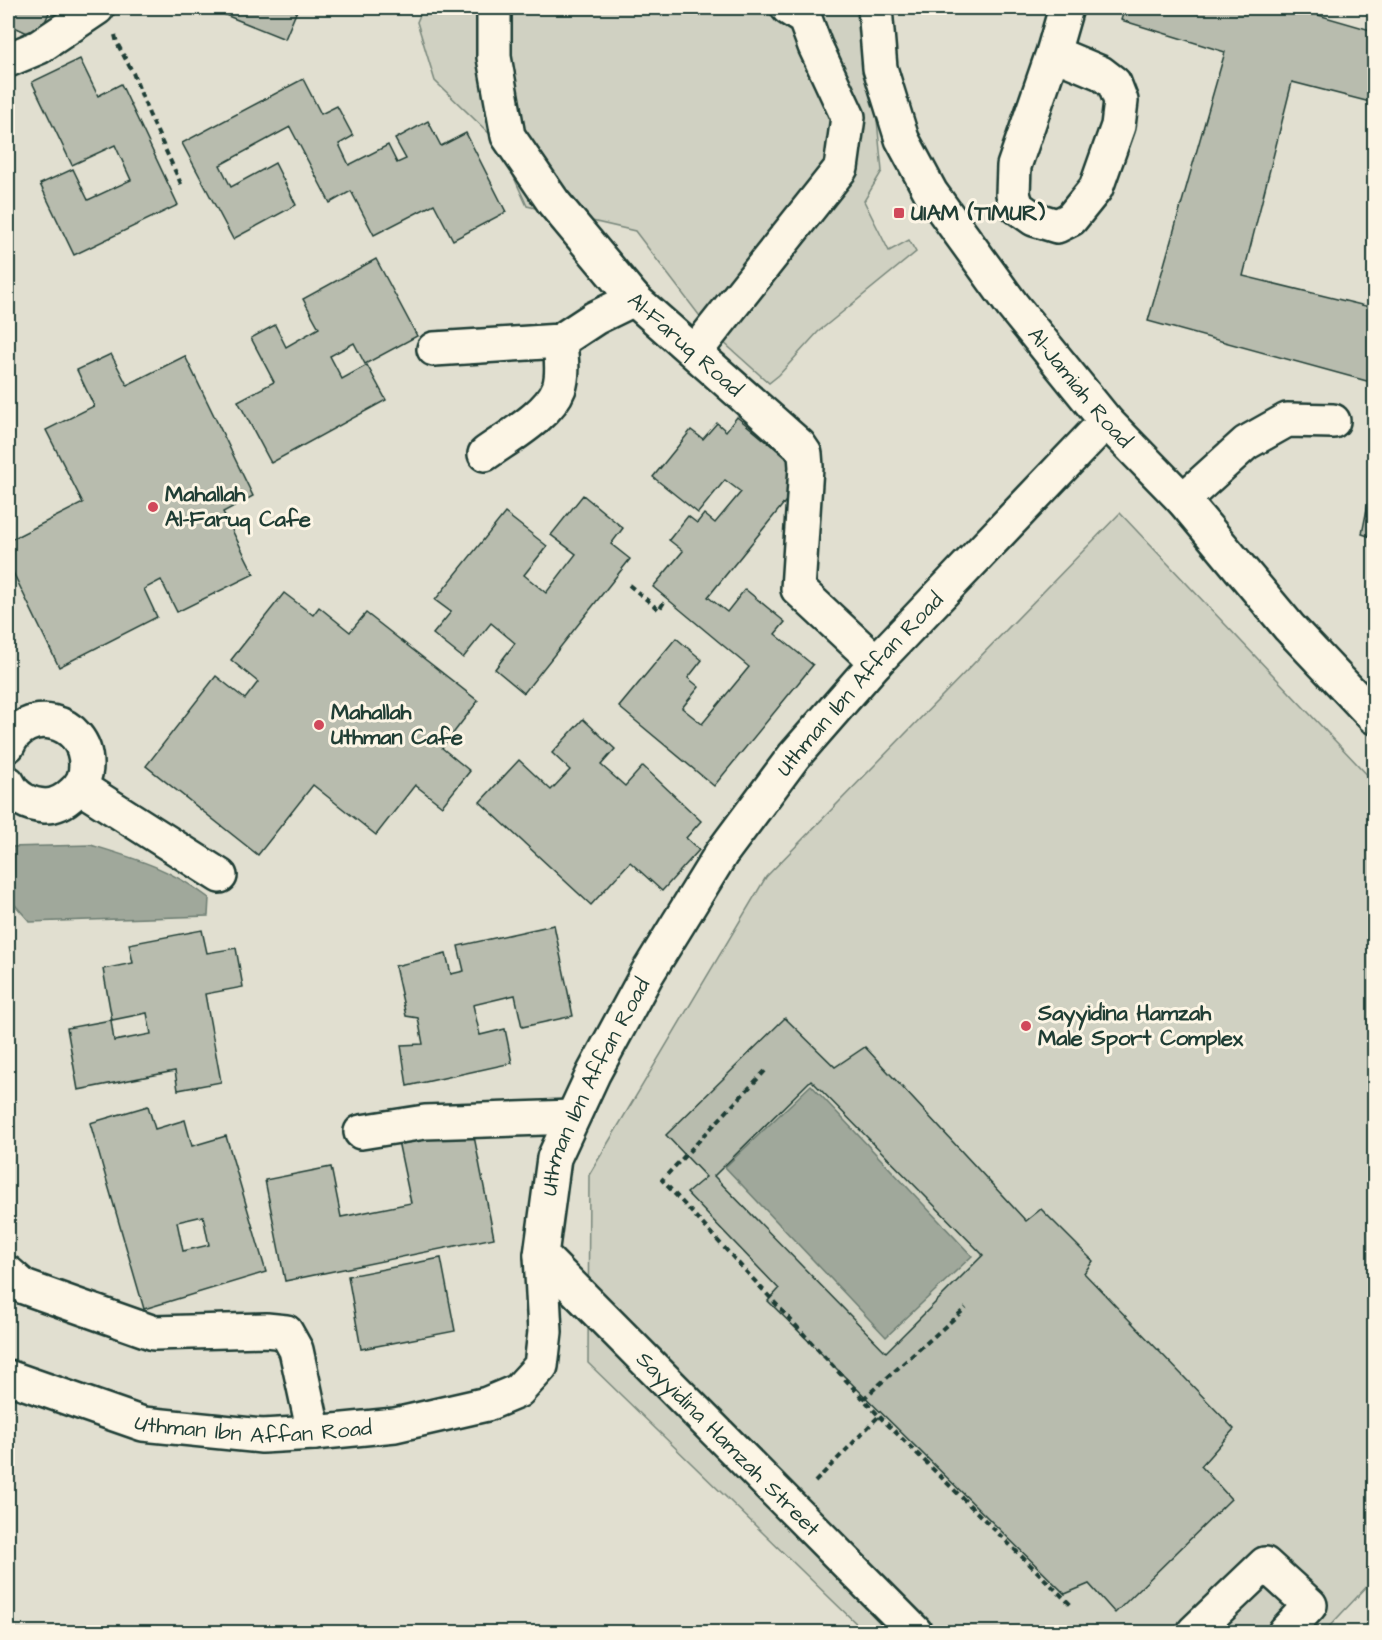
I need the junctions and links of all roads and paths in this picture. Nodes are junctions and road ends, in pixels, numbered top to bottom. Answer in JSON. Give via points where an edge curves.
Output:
{"nodes":[{"id":1,"x":494,"y":8,"type":"edge"},
{"id":2,"x":788,"y":8,"type":"edge"},
{"id":3,"x":875,"y":8,"type":"edge"},
{"id":4,"x":1066,"y":8,"type":"edge"},
{"id":5,"x":105,"y":16,"type":"edge"},
{"id":6,"x":1053,"y":53,"type":"junction"},
{"id":7,"x":8,"y":60,"type":"edge"},
{"id":8,"x":182,"y":186,"type":"dead end"},
{"id":9,"x":634,"y":299,"type":"junction"},
{"id":10,"x":560,"y":341,"type":"junction"},
{"id":11,"x":434,"y":349,"type":"dead end"},
{"id":12,"x":695,"y":352,"type":"junction"},
{"id":13,"x":1106,"y":421,"type":"junction"},
{"id":14,"x":1333,"y":421,"type":"dead end"},
{"id":15,"x":485,"y":454,"type":"dead end"},
{"id":16,"x":1183,"y":500,"type":"junction"},
{"id":17,"x":629,"y":585,"type":"dead end"},
{"id":18,"x":666,"y":598,"type":"dead end"},
{"id":19,"x":876,"y":662,"type":"junction"},
{"id":20,"x":1374,"y":717,"type":"edge"},
{"id":21,"x":8,"y":745,"type":"edge"},
{"id":22,"x":8,"y":783,"type":"edge"},
{"id":23,"x":80,"y":787,"type":"junction"},
{"id":24,"x":220,"y":876,"type":"dead end"},
{"id":25,"x":765,"y":1071,"type":"dead end"},
{"id":26,"x":572,"y":1117,"type":"junction"},
{"id":27,"x":361,"y":1132,"type":"dead end"},
{"id":28,"x":541,"y":1255,"type":"junction"},
{"id":29,"x":8,"y":1273,"type":"edge"},
{"id":30,"x":966,"y":1308,"type":"dead end"},
{"id":31,"x":8,"y":1377,"type":"edge"},
{"id":32,"x":862,"y":1399,"type":"junction"},
{"id":33,"x":879,"y":1416,"type":"junction"},
{"id":34,"x":314,"y":1433,"type":"junction"},
{"id":35,"x":790,"y":1507,"type":"junction"},
{"id":36,"x":1071,"y":1605,"type":"dead end"},
{"id":37,"x":915,"y":1632,"type":"edge"},
{"id":38,"x":1194,"y":1632,"type":"edge"},
{"id":39,"x":1285,"y":1632,"type":"edge"}],
"edges":[{"from":1,"to":9,"type":"street","name":"Al-Faruq Road","via":[[494,57],[508,136],[554,202]]},
{"from":2,"to":12,"type":"street","via":[[805,18],[848,117],[841,168]]},
{"from":3,"to":13,"type":"street","name":"Al-Jamiah Road","via":[[880,68],[902,139],[931,193],[1012,305]]},
{"from":4,"to":6,"type":"street"},
{"from":5,"to":7,"type":"street"},
{"from":5,"to":8,"type":"path"},
{"from":6,"to":6,"type":"street","via":[[1014,166],[1013,194],[1017,207],[1034,219],[1057,225],[1071,219],[1096,188],[1118,126],[1121,101],[1114,83],[1101,73]]},
{"from":9,"to":10,"type":"street"},
{"from":9,"to":12,"type":"street","name":"Al-Faruq Road"},
{"from":10,"to":11,"type":"street"},
{"from":10,"to":15,"type":"street","via":[[562,372],[552,400]]},
{"from":12,"to":19,"type":"street","name":"Al-Faruq Road","via":[[805,454],[798,589]]},
{"from":13,"to":16,"type":"street","name":"Al-Jamiah Road"},
{"from":13,"to":19,"type":"street","name":"Uthman Ibn Affan Road"},
{"from":14,"to":16,"type":"street","via":[[1287,420],[1246,443]]},
{"from":16,"to":20,"type":"street","name":"Al-Jamiah Road","via":[[1289,627]]},
{"from":17,"to":18,"type":"path","via":[[659,610]]},
{"from":19,"to":26,"type":"street","name":"Uthman Ibn Affan Road","via":[[794,756],[721,854],[647,974]]},
{"from":21,"to":23,"type":"street","via":[[20,729],[31,723],[46,721],[69,729],[80,739],[86,753],[86,773]]},
{"from":22,"to":23,"type":"street","via":[[20,799],[51,806],[65,801]]},
{"from":23,"to":24,"type":"street"},
{"from":25,"to":32,"type":"path","via":[[662,1180]]},
{"from":26,"to":27,"type":"street","via":[[425,1122]]},
{"from":26,"to":28,"type":"street","name":"Uthman Ibn Affan Road","via":[[554,1158]]},
{"from":28,"to":34,"type":"street","name":"Uthman Ibn Affan Road","via":[[545,1332],[541,1366],[518,1391],[487,1404],[395,1425]]},
{"from":28,"to":35,"type":"street","name":"Sayyidina Hamzah Street"},
{"from":29,"to":34,"type":"street","via":[[24,1287],[154,1333],[286,1332],[296,1350]]},
{"from":30,"to":32,"type":"path"},
{"from":31,"to":34,"type":"street","name":"Uthman Ibn Affan Road","via":[[143,1424],[262,1436]]},
{"from":32,"to":33,"type":"path"},
{"from":33,"to":35,"type":"path"},
{"from":33,"to":36,"type":"path"},
{"from":35,"to":37,"type":"street","name":"Sayyidina Hamzah Street"},
{"from":38,"to":39,"type":"street","via":[[1265,1564],[1310,1605]]}]}
